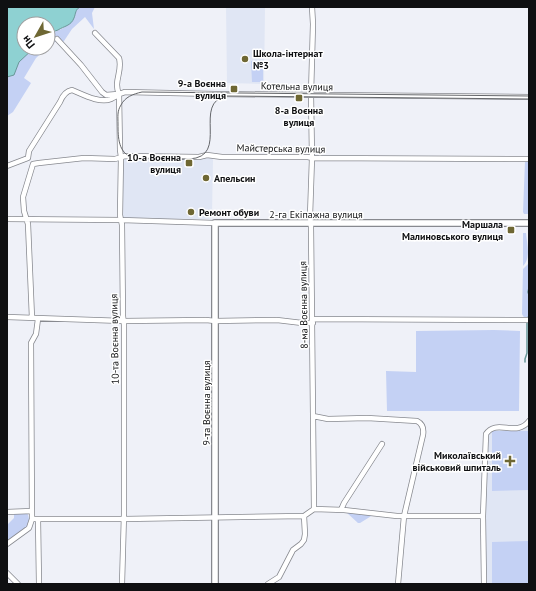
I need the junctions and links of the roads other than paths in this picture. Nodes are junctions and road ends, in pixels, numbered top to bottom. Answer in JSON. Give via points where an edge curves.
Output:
{"nodes":[{"id":1,"x":312,"y":7,"type":"edge"},
{"id":2,"x":95,"y":33,"type":"dead end"},
{"id":3,"x":58,"y":39,"type":"dead end"},
{"id":4,"x":119,"y":94,"type":"junction"},
{"id":5,"x":311,"y":95,"type":"junction"},
{"id":6,"x":529,"y":97,"type":"edge"},
{"id":7,"x":121,"y":157,"type":"junction"},
{"id":8,"x":28,"y":158,"type":"junction"},
{"id":9,"x":312,"y":158,"type":"junction"},
{"id":10,"x":529,"y":159,"type":"edge"},
{"id":11,"x":33,"y":164,"type":"junction"},
{"id":12,"x":7,"y":166,"type":"edge"},
{"id":13,"x":7,"y":219,"type":"edge"},
{"id":14,"x":27,"y":219,"type":"junction"},
{"id":15,"x":121,"y":220,"type":"junction"},
{"id":16,"x":215,"y":223,"type":"junction"},
{"id":17,"x":311,"y":223,"type":"junction"},
{"id":18,"x":529,"y":223,"type":"edge"},
{"id":19,"x":7,"y":317,"type":"edge"},
{"id":20,"x":32,"y":318,"type":"junction"},
{"id":21,"x":38,"y":319,"type":"junction"},
{"id":22,"x":529,"y":320,"type":"edge"},
{"id":23,"x":123,"y":321,"type":"junction"},
{"id":24,"x":215,"y":321,"type":"junction"},
{"id":25,"x":313,"y":321,"type":"junction"},
{"id":26,"x":313,"y":416,"type":"junction"},
{"id":27,"x":529,"y":421,"type":"edge"},
{"id":28,"x":382,"y":444,"type":"dead end"},
{"id":29,"x":314,"y":509,"type":"junction"},
{"id":30,"x":341,"y":510,"type":"junction"},
{"id":31,"x":32,"y":511,"type":"junction"},
{"id":32,"x":7,"y":512,"type":"edge"},
{"id":33,"x":304,"y":516,"type":"junction"},
{"id":34,"x":404,"y":516,"type":"junction"},
{"id":35,"x":483,"y":516,"type":"junction"},
{"id":36,"x":215,"y":517,"type":"junction"},
{"id":37,"x":35,"y":519,"type":"junction"},
{"id":38,"x":124,"y":519,"type":"junction"},
{"id":39,"x":7,"y":544,"type":"edge"},
{"id":40,"x":7,"y":573,"type":"edge"},
{"id":41,"x":18,"y":584,"type":"edge"},
{"id":42,"x":40,"y":584,"type":"edge"},
{"id":43,"x":122,"y":584,"type":"edge"},
{"id":44,"x":215,"y":584,"type":"edge"},
{"id":45,"x":268,"y":584,"type":"edge"},
{"id":46,"x":398,"y":584,"type":"edge"},
{"id":47,"x":484,"y":584,"type":"edge"}],
"edges":[{"from":1,"to":5,"type":"street","name":"8-ма Воєнна вулиця"},
{"from":2,"to":4,"type":"street","name":"10-та Воєнна вулиця","via":[[119,58]]},
{"from":3,"to":4,"type":"street","via":[[102,92],[106,95]]},
{"from":4,"to":5,"type":"street","name":"Котельна вулиця","via":[[125,92]]},
{"from":4,"to":7,"type":"street","name":"10-та Воєнна вулиця"},
{"from":4,"to":8,"type":"street","name":"Котельна вулиця","via":[[106,101],[69,90],[29,151]]},
{"from":5,"to":6,"type":"street","name":"Котельна вулиця"},
{"from":5,"to":9,"type":"street","name":"8-ма Воєнна вулиця"},
{"from":7,"to":9,"type":"street","name":"Майстерська вулиця","via":[[207,155]]},
{"from":7,"to":11,"type":"street","name":"Майстерська вулиця"},
{"from":7,"to":15,"type":"street","name":"10-та Воєнна вулиця"},
{"from":8,"to":11,"type":"street"},
{"from":8,"to":12,"type":"street"},
{"from":9,"to":10,"type":"street","name":"Майстерська вулиця"},
{"from":9,"to":17,"type":"street","name":"8-ма Воєнна вулиця"},
{"from":11,"to":14,"type":"street","via":[[23,197]]},
{"from":13,"to":14,"type":"street","name":"2-га Екіпажна вулиця"},
{"from":14,"to":15,"type":"street","name":"2-га Екіпажна вулиця"},
{"from":14,"to":20,"type":"street"},
{"from":15,"to":16,"type":"street","name":"2-га Екіпажна вулиця"},
{"from":15,"to":23,"type":"street","name":"10-та Воєнна вулиця"},
{"from":16,"to":17,"type":"street","name":"2-га Екіпажна вулиця"},
{"from":16,"to":24,"type":"street","name":"9-та Воєнна вулиця"},
{"from":17,"to":18,"type":"street","name":"2-га Екіпажна вулиця"},
{"from":17,"to":25,"type":"street","name":"8-ма Воєнна вулиця"},
{"from":19,"to":20,"type":"street"},
{"from":20,"to":21,"type":"street"},
{"from":21,"to":23,"type":"street"},
{"from":21,"to":31,"type":"street","via":[[36,334],[31,343]]},
{"from":22,"to":25,"type":"street"},
{"from":23,"to":24,"type":"street"},
{"from":23,"to":38,"type":"street","name":"10-та Воєнна вулиця"},
{"from":24,"to":25,"type":"street"},
{"from":24,"to":36,"type":"street","name":"9-та Воєнна вулиця"},
{"from":25,"to":26,"type":"street","name":"8-ма Воєнна вулиця"},
{"from":26,"to":29,"type":"street","name":"8-ма Воєнна вулиця"},
{"from":26,"to":34,"type":"street","via":[[420,422],[424,429],[423,436]]},
{"from":27,"to":35,"type":"street","via":[[519,428],[494,427],[486,434]]},
{"from":28,"to":30,"type":"street"},
{"from":29,"to":30,"type":"street"},
{"from":29,"to":33,"type":"street"},
{"from":30,"to":34,"type":"street"},
{"from":31,"to":32,"type":"street"},
{"from":31,"to":37,"type":"street"},
{"from":33,"to":36,"type":"street"},
{"from":33,"to":45,"type":"street","via":[[304,540],[293,550],[279,577]]},
{"from":34,"to":35,"type":"street"},
{"from":34,"to":46,"type":"street"},
{"from":35,"to":47,"type":"street"},
{"from":36,"to":38,"type":"street"},
{"from":36,"to":44,"type":"street","name":"9-та Воєнна вулиця"},
{"from":37,"to":38,"type":"street"},
{"from":37,"to":39,"type":"street","via":[[29,528]]},
{"from":37,"to":42,"type":"street"},
{"from":38,"to":43,"type":"street","name":"10-та Воєнна вулиця"},
{"from":40,"to":41,"type":"street"}]}
